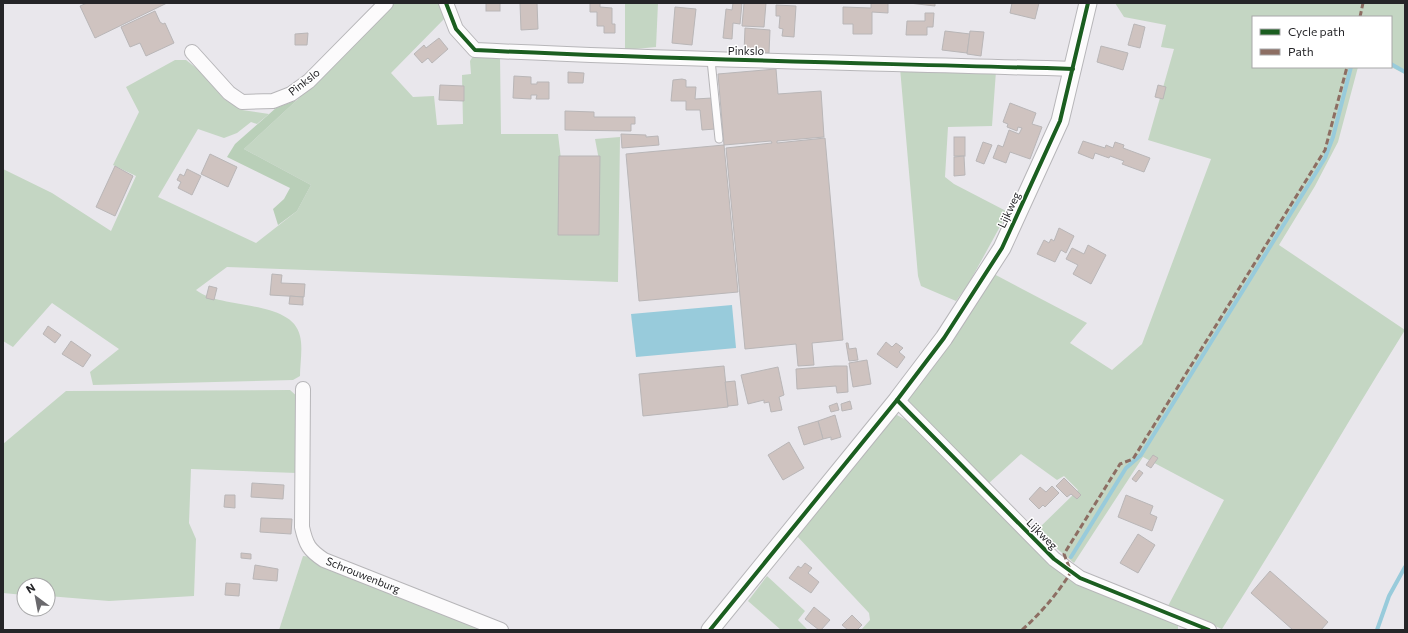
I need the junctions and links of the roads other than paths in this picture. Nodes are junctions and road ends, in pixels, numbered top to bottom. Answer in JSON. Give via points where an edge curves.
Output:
{"nodes":[{"id":1,"x":386,"y":3,"type":"edge"},
{"id":2,"x":446,"y":3,"type":"edge"},
{"id":3,"x":1088,"y":3,"type":"edge"},
{"id":4,"x":192,"y":52,"type":"dead end"},
{"id":5,"x":711,"y":60,"type":"junction"},
{"id":6,"x":1073,"y":69,"type":"junction"},
{"id":7,"x":719,"y":140,"type":"dead end"},
{"id":8,"x":303,"y":389,"type":"dead end"},
{"id":9,"x":897,"y":400,"type":"junction"},
{"id":10,"x":501,"y":630,"type":"edge"},
{"id":11,"x":710,"y":630,"type":"edge"},
{"id":12,"x":1209,"y":630,"type":"edge"}],
"edges":[{"from":1,"to":4,"type":"street","name":"Pinkslo","via":[[308,81],[291,94],[273,100],[242,102],[229,93]]},
{"from":2,"to":5,"type":"street","name":"Pinkslo","via":[[456,29],[475,50]]},
{"from":3,"to":6,"type":"street","name":"Lijkweg"},
{"from":5,"to":6,"type":"street","name":"Pinkslo","via":[[802,60]]},
{"from":5,"to":7,"type":"lane"},
{"from":6,"to":9,"type":"street","name":"Lijkweg","via":[[1060,121],[1002,248],[944,338]]},
{"from":8,"to":10,"type":"street","name":"Schrouwenburg","via":[[302,527],[305,542],[313,552],[324,560]]},
{"from":9,"to":11,"type":"street","name":"Lijkweg"},
{"from":9,"to":12,"type":"street","name":"Lijkweg","via":[[1054,559],[1080,578]]}]}
